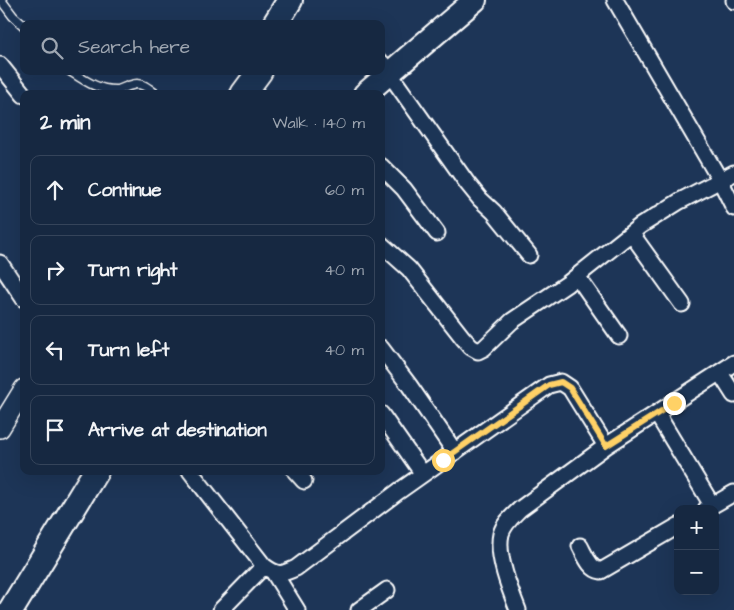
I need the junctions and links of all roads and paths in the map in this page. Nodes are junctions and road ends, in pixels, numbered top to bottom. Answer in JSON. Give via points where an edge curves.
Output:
{"nodes":[{"id":1,"x":1,"y":0,"type":"edge"},
{"id":2,"x":290,"y":0,"type":"edge"},
{"id":3,"x":307,"y":0,"type":"edge"},
{"id":4,"x":457,"y":0,"type":"edge"},
{"id":5,"x":475,"y":0,"type":"edge"},
{"id":6,"x":615,"y":0,"type":"edge"},
{"id":7,"x":278,"y":20,"type":"edge"},
{"id":8,"x":294,"y":20,"type":"edge"},
{"id":9,"x":20,"y":22,"type":"edge"},
{"id":10,"x":0,"y":64,"type":"edge"},
{"id":11,"x":385,"y":64,"type":"edge"},
{"id":12,"x":385,"y":65,"type":"edge"},
{"id":13,"x":385,"y":73,"type":"edge"},
{"id":14,"x":77,"y":75,"type":"edge"},
{"id":15,"x":240,"y":75,"type":"edge"},
{"id":16,"x":257,"y":75,"type":"edge"},
{"id":17,"x":372,"y":75,"type":"edge"},
{"id":18,"x":376,"y":75,"type":"edge"},
{"id":19,"x":20,"y":90,"type":"edge"},
{"id":20,"x":116,"y":90,"type":"edge"},
{"id":21,"x":116,"y":90,"type":"edge"},
{"id":22,"x":150,"y":90,"type":"edge"},
{"id":23,"x":233,"y":90,"type":"edge"},
{"id":24,"x":246,"y":90,"type":"edge"},
{"id":25,"x":352,"y":90,"type":"edge"},
{"id":26,"x":367,"y":90,"type":"edge"},
{"id":27,"x":385,"y":170,"type":"edge"},
{"id":28,"x":734,"y":173,"type":"edge"},
{"id":29,"x":720,"y":180,"type":"junction"},
{"id":30,"x":734,"y":208,"type":"edge"},
{"id":31,"x":437,"y":233,"type":"dead end"},
{"id":32,"x":631,"y":233,"type":"junction"},
{"id":33,"x":385,"y":247,"type":"edge"},
{"id":34,"x":528,"y":255,"type":"dead end"},
{"id":35,"x":0,"y":263,"type":"edge"},
{"id":36,"x":577,"y":276,"type":"junction"},
{"id":37,"x":20,"y":293,"type":"edge"},
{"id":38,"x":682,"y":304,"type":"dead end"},
{"id":39,"x":618,"y":336,"type":"dead end"},
{"id":40,"x":385,"y":353,"type":"edge"},
{"id":41,"x":734,"y":363,"type":"edge"},
{"id":42,"x":720,"y":373,"type":"junction"},
{"id":43,"x":734,"y":395,"type":"edge"},
{"id":44,"x":20,"y":396,"type":"edge"},
{"id":45,"x":657,"y":414,"type":"junction"},
{"id":46,"x":385,"y":420,"type":"edge"},
{"id":47,"x":0,"y":428,"type":"edge"},
{"id":48,"x":606,"y":446,"type":"junction"},
{"id":49,"x":455,"y":452,"type":"junction"},
{"id":50,"x":423,"y":474,"type":"junction"},
{"id":51,"x":75,"y":475,"type":"edge"},
{"id":52,"x":94,"y":475,"type":"edge"},
{"id":53,"x":193,"y":475,"type":"edge"},
{"id":54,"x":734,"y":493,"type":"edge"},
{"id":55,"x":708,"y":505,"type":"edge"},
{"id":56,"x":713,"y":505,"type":"edge"},
{"id":57,"x":674,"y":528,"type":"edge"},
{"id":58,"x":580,"y":546,"type":"dead end"},
{"id":59,"x":269,"y":569,"type":"junction"},
{"id":60,"x":387,"y":590,"type":"dead end"},
{"id":61,"x":0,"y":598,"type":"edge"},
{"id":62,"x":11,"y":610,"type":"edge"},
{"id":63,"x":220,"y":610,"type":"edge"},
{"id":64,"x":297,"y":610,"type":"edge"},
{"id":65,"x":360,"y":610,"type":"edge"},
{"id":66,"x":518,"y":610,"type":"edge"}],
"edges":[{"from":1,"to":9,"type":"lane"},
{"from":2,"to":7,"type":"highway"},
{"from":3,"to":8,"type":"highway"},
{"from":4,"to":11,"type":"main road"},
{"from":5,"to":12,"type":"main road"},
{"from":6,"to":29,"type":"street"},
{"from":10,"to":19,"type":"street"},
{"from":13,"to":34,"type":"street","via":[[467,183]]},
{"from":14,"to":20,"type":"lane","via":[[93,85]]},
{"from":15,"to":23,"type":"highway"},
{"from":16,"to":24,"type":"highway"},
{"from":17,"to":25,"type":"main road"},
{"from":18,"to":26,"type":"main road"},
{"from":21,"to":22,"type":"lane","via":[[141,84]]},
{"from":27,"to":31,"type":"street","via":[[404,189]]},
{"from":28,"to":29,"type":"street"},
{"from":29,"to":30,"type":"street"},
{"from":29,"to":32,"type":"street","via":[[680,200]]},
{"from":32,"to":36,"type":"street"},
{"from":32,"to":38,"type":"street"},
{"from":33,"to":36,"type":"street","via":[[410,269],[463,338],[478,351],[512,321]]},
{"from":35,"to":37,"type":"street"},
{"from":36,"to":39,"type":"street"},
{"from":40,"to":49,"type":"street"},
{"from":41,"to":42,"type":"street"},
{"from":42,"to":43,"type":"street"},
{"from":42,"to":45,"type":"street"},
{"from":44,"to":47,"type":"street"},
{"from":45,"to":48,"type":"street"},
{"from":45,"to":55,"type":"street"},
{"from":46,"to":50,"type":"street"},
{"from":48,"to":49,"type":"street","via":[[574,392],[561,382],[549,385]]},
{"from":48,"to":66,"type":"street","via":[[520,509],[501,534],[504,572]]},
{"from":49,"to":50,"type":"street"},
{"from":50,"to":59,"type":"street","via":[[296,568],[284,574]]},
{"from":51,"to":61,"type":"highway"},
{"from":52,"to":62,"type":"highway"},
{"from":53,"to":59,"type":"street"},
{"from":54,"to":56,"type":"street"},
{"from":57,"to":58,"type":"street","via":[[601,571],[592,568]]},
{"from":59,"to":63,"type":"street"},
{"from":59,"to":64,"type":"street"},
{"from":60,"to":65,"type":"street"}]}
